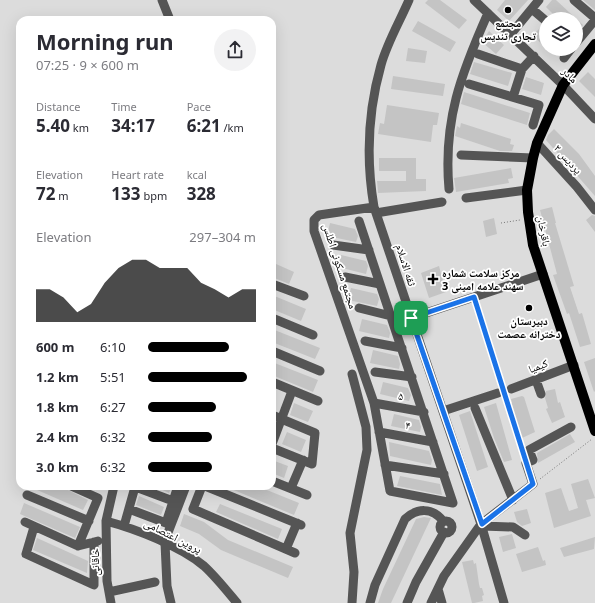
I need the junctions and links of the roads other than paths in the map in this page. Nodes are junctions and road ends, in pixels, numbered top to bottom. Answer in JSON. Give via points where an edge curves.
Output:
{"nodes":[{"id":1,"x":162,"y":0,"type":"edge"},
{"id":2,"x":408,"y":0,"type":"edge"},
{"id":3,"x":474,"y":0,"type":"edge"},
{"id":4,"x":539,"y":0,"type":"edge"},
{"id":5,"x":574,"y":0,"type":"edge"},
{"id":6,"x":532,"y":9,"type":"junction"},
{"id":7,"x":488,"y":13,"type":"junction"},
{"id":8,"x":539,"y":15,"type":"edge"},
{"id":9,"x":168,"y":16,"type":"edge"},
{"id":10,"x":595,"y":19,"type":"edge"},
{"id":11,"x":511,"y":34,"type":"junction"},
{"id":12,"x":583,"y":34,"type":"edge"},
{"id":13,"x":595,"y":44,"type":"edge"},
{"id":14,"x":478,"y":54,"type":"dead end"},
{"id":15,"x":534,"y":56,"type":"junction"},
{"id":16,"x":522,"y":69,"type":"junction"},
{"id":17,"x":469,"y":84,"type":"dead end"},
{"id":18,"x":563,"y":85,"type":"junction"},
{"id":19,"x":513,"y":97,"type":"junction"},
{"id":20,"x":595,"y":119,"type":"edge"},
{"id":21,"x":533,"y":125,"type":"dead end"},
{"id":22,"x":537,"y":144,"type":"junction"},
{"id":23,"x":461,"y":155,"type":"dead end"},
{"id":24,"x":533,"y":158,"type":"junction"},
{"id":25,"x":449,"y":189,"type":"dead end"},
{"id":26,"x":527,"y":190,"type":"junction"},
{"id":27,"x":466,"y":198,"type":"dead end"},
{"id":28,"x":442,"y":202,"type":"dead end"},
{"id":29,"x":375,"y":210,"type":"junction"},
{"id":30,"x":595,"y":210,"type":"edge"},
{"id":31,"x":359,"y":220,"type":"dead end"},
{"id":32,"x":333,"y":245,"type":"dead end"},
{"id":33,"x":369,"y":250,"type":"junction"},
{"id":34,"x":543,"y":274,"type":"junction"},
{"id":35,"x":345,"y":277,"type":"dead end"},
{"id":36,"x":380,"y":284,"type":"junction"},
{"id":37,"x":276,"y":286,"type":"edge"},
{"id":38,"x":304,"y":296,"type":"dead end"},
{"id":39,"x":359,"y":308,"type":"dead end"},
{"id":40,"x":391,"y":316,"type":"junction"},
{"id":41,"x":411,"y":318,"type":"junction"},
{"id":42,"x":276,"y":320,"type":"edge"},
{"id":43,"x":313,"y":335,"type":"dead end"},
{"id":44,"x":365,"y":341,"type":"dead end"},
{"id":45,"x":402,"y":348,"type":"junction"},
{"id":46,"x":276,"y":353,"type":"edge"},
{"id":47,"x":574,"y":366,"type":"junction"},
{"id":48,"x":320,"y":371,"type":"dead end"},
{"id":49,"x":375,"y":372,"type":"dead end"},
{"id":50,"x":352,"y":374,"type":"dead end"},
{"id":51,"x":412,"y":377,"type":"junction"},
{"id":52,"x":536,"y":380,"type":"junction"},
{"id":53,"x":276,"y":384,"type":"edge"},
{"id":54,"x":511,"y":389,"type":"dead end"},
{"id":55,"x":292,"y":391,"type":"junction"},
{"id":56,"x":498,"y":393,"type":"dead end"},
{"id":57,"x":541,"y":394,"type":"dead end"},
{"id":58,"x":318,"y":401,"type":"dead end"},
{"id":59,"x":586,"y":402,"type":"junction"},
{"id":60,"x":374,"y":403,"type":"junction"},
{"id":61,"x":475,"y":408,"type":"dead end"},
{"id":62,"x":443,"y":411,"type":"junction"},
{"id":63,"x":424,"y":412,"type":"junction"},
{"id":64,"x":595,"y":412,"type":"edge"},
{"id":65,"x":276,"y":417,"type":"edge"},
{"id":66,"x":282,"y":419,"type":"junction"},
{"id":67,"x":571,"y":427,"type":"dead end"},
{"id":68,"x":595,"y":431,"type":"edge"},
{"id":69,"x":379,"y":432,"type":"junction"},
{"id":70,"x":276,"y":434,"type":"edge"},
{"id":71,"x":433,"y":442,"type":"junction"},
{"id":72,"x":276,"y":450,"type":"edge"},
{"id":73,"x":302,"y":460,"type":"junction"},
{"id":74,"x":385,"y":465,"type":"junction"},
{"id":75,"x":444,"y":474,"type":"junction"},
{"id":76,"x":276,"y":482,"type":"edge"},
{"id":77,"x":291,"y":488,"type":"junction"},
{"id":78,"x":80,"y":490,"type":"edge"},
{"id":79,"x":113,"y":490,"type":"edge"},
{"id":80,"x":133,"y":490,"type":"edge"},
{"id":81,"x":144,"y":490,"type":"edge"},
{"id":82,"x":176,"y":490,"type":"edge"},
{"id":83,"x":185,"y":490,"type":"edge"},
{"id":84,"x":200,"y":490,"type":"edge"},
{"id":85,"x":215,"y":490,"type":"edge"},
{"id":86,"x":27,"y":495,"type":"dead end"},
{"id":87,"x":307,"y":495,"type":"dead end"},
{"id":88,"x":513,"y":500,"type":"junction"},
{"id":89,"x":172,"y":501,"type":"junction"},
{"id":90,"x":129,"y":509,"type":"junction"},
{"id":91,"x":89,"y":521,"type":"junction"},
{"id":92,"x":106,"y":521,"type":"junction"},
{"id":93,"x":25,"y":522,"type":"dead end"},
{"id":94,"x":482,"y":525,"type":"junction"},
{"id":95,"x":124,"y":526,"type":"junction"},
{"id":96,"x":34,"y":527,"type":"junction"},
{"id":97,"x":525,"y":535,"type":"dead end"},
{"id":98,"x":107,"y":538,"type":"junction"},
{"id":99,"x":94,"y":542,"type":"junction"},
{"id":100,"x":165,"y":543,"type":"junction"},
{"id":101,"x":78,"y":546,"type":"junction"},
{"id":102,"x":155,"y":582,"type":"dead end"},
{"id":103,"x":438,"y":589,"type":"junction"},
{"id":104,"x":109,"y":592,"type":"junction"},
{"id":105,"x":111,"y":603,"type":"edge"},
{"id":106,"x":171,"y":603,"type":"edge"},
{"id":107,"x":237,"y":603,"type":"edge"},
{"id":108,"x":352,"y":603,"type":"edge"},
{"id":109,"x":370,"y":603,"type":"edge"},
{"id":110,"x":407,"y":603,"type":"edge"},
{"id":111,"x":431,"y":603,"type":"edge"},
{"id":112,"x":442,"y":603,"type":"edge"},
{"id":113,"x":504,"y":603,"type":"edge"}],
"edges":[{"from":1,"to":9,"type":"street"},
{"from":2,"to":29,"type":"street","name":"ثقه الاسلام","via":[[381,64],[369,122],[370,184]]},
{"from":3,"to":7,"type":"street","name":"مادر"},
{"from":4,"to":6,"type":"street"},
{"from":5,"to":10,"type":"street"},
{"from":6,"to":8,"type":"street"},
{"from":6,"to":11,"type":"street"},
{"from":7,"to":11,"type":"street","name":"مادر"},
{"from":7,"to":25,"type":"street","via":[[461,77],[453,104],[448,149]]},
{"from":10,"to":12,"type":"street"},
{"from":11,"to":15,"type":"street","name":"مادر"},
{"from":13,"to":18,"type":"main road","name":"باقرخان"},
{"from":14,"to":16,"type":"street"},
{"from":15,"to":16,"type":"street"},
{"from":15,"to":18,"type":"street","name":"مادر"},
{"from":16,"to":19,"type":"street"},
{"from":17,"to":19,"type":"street"},
{"from":18,"to":20,"type":"street","name":"مادر"},
{"from":18,"to":22,"type":"main road","name":"باقرخان"},
{"from":19,"to":21,"type":"street","via":[[539,105]]},
{"from":22,"to":24,"type":"main road","name":"باقرخان"},
{"from":22,"to":30,"type":"street","name":"پردیس ۲"},
{"from":23,"to":24,"type":"street"},
{"from":24,"to":26,"type":"main road","name":"باقرخان"},
{"from":26,"to":27,"type":"street"},
{"from":26,"to":34,"type":"main road","name":"باقرخان","via":[[533,245]]},
{"from":28,"to":29,"type":"street"},
{"from":29,"to":41,"type":"street","name":"ثقه الاسلام"},
{"from":29,"to":60,"type":"street","name":"مجتمع مسکونی اطلس","via":[[326,213],[318,215],[314,220],[314,231]]},
{"from":31,"to":33,"type":"street"},
{"from":32,"to":33,"type":"street"},
{"from":33,"to":36,"type":"street"},
{"from":34,"to":41,"type":"street"},
{"from":34,"to":47,"type":"main road","name":"باقرخان"},
{"from":35,"to":36,"type":"street"},
{"from":36,"to":40,"type":"street"},
{"from":37,"to":38,"type":"street"},
{"from":39,"to":40,"type":"street"},
{"from":40,"to":45,"type":"street"},
{"from":41,"to":62,"type":"street","name":"ثقه الاسلام"},
{"from":42,"to":43,"type":"street"},
{"from":44,"to":45,"type":"street"},
{"from":45,"to":51,"type":"street"},
{"from":46,"to":48,"type":"street"},
{"from":47,"to":52,"type":"street","name":"کیمیا"},
{"from":47,"to":59,"type":"main road","name":"باقرخان"},
{"from":49,"to":51,"type":"street"},
{"from":50,"to":108,"type":"street","via":[[366,427],[368,450],[350,533],[354,572]]},
{"from":51,"to":63,"type":"street"},
{"from":52,"to":54,"type":"street","name":"کیمیا"},
{"from":52,"to":57,"type":"street"},
{"from":53,"to":55,"type":"street"},
{"from":55,"to":58,"type":"street"},
{"from":55,"to":66,"type":"street"},
{"from":56,"to":62,"type":"street"},
{"from":59,"to":64,"type":"main road"},
{"from":59,"to":68,"type":"main road","name":"باقرخان"},
{"from":60,"to":63,"type":"street","name":"۵"},
{"from":60,"to":69,"type":"street"},
{"from":61,"to":88,"type":"street"},
{"from":62,"to":94,"type":"street","name":"ثقه الاسلام"},
{"from":63,"to":71,"type":"street"},
{"from":65,"to":66,"type":"street"},
{"from":66,"to":70,"type":"street"},
{"from":66,"to":73,"type":"street","via":[[315,433],[312,464]]},
{"from":67,"to":88,"type":"street","via":[[529,450],[533,460],[526,463],[533,484]]},
{"from":69,"to":71,"type":"street","name":"۴"},
{"from":69,"to":74,"type":"street"},
{"from":71,"to":75,"type":"street"},
{"from":72,"to":73,"type":"street"},
{"from":73,"to":77,"type":"street"},
{"from":74,"to":75,"type":"street"},
{"from":74,"to":75,"type":"street","via":[[390,492],[453,503]]},
{"from":76,"to":77,"type":"street"},
{"from":77,"to":87,"type":"street"},
{"from":78,"to":91,"type":"street","via":[[98,498]]},
{"from":79,"to":92,"type":"street","name":"خاقانی"},
{"from":80,"to":90,"type":"street"},
{"from":81,"to":89,"type":"street"},
{"from":82,"to":89,"type":"street"},
{"from":83,"to":100,"type":"street"},
{"from":84,"to":85,"type":"street","via":[[193,509],[290,551],[299,524]]},
{"from":86,"to":91,"type":"street"},
{"from":88,"to":94,"type":"street"},
{"from":89,"to":90,"type":"street","via":[[166,523]]},
{"from":90,"to":95,"type":"street"},
{"from":91,"to":101,"type":"street"},
{"from":92,"to":95,"type":"street","name":"پروین اعتصامی"},
{"from":92,"to":98,"type":"street","name":"خاقانی"},
{"from":93,"to":96,"type":"street"},
{"from":94,"to":97,"type":"street","via":[[513,527]]},
{"from":94,"to":103,"type":"street","via":[[444,576]]},
{"from":94,"to":113,"type":"street","name":"ثقه الاسلام"},
{"from":95,"to":100,"type":"street","name":"پروین اعتصامی"},
{"from":96,"to":99,"type":"street","via":[[26,554],[94,585]]},
{"from":96,"to":101,"type":"street"},
{"from":98,"to":99,"type":"street"},
{"from":98,"to":104,"type":"street","name":"خاقانی"},
{"from":99,"to":101,"type":"street"},
{"from":100,"to":106,"type":"street","via":[[167,586]]},
{"from":100,"to":107,"type":"street","name":"پروین اعتصامی","via":[[203,565]]},
{"from":102,"to":104,"type":"street"},
{"from":103,"to":111,"type":"street"},
{"from":103,"to":112,"type":"street"},
{"from":104,"to":105,"type":"street","name":"خاقانی"},
{"from":109,"to":110,"type":"street","via":[[375,585],[405,519],[420,510],[438,515],[443,521],[440,528],[444,532]]}]}
